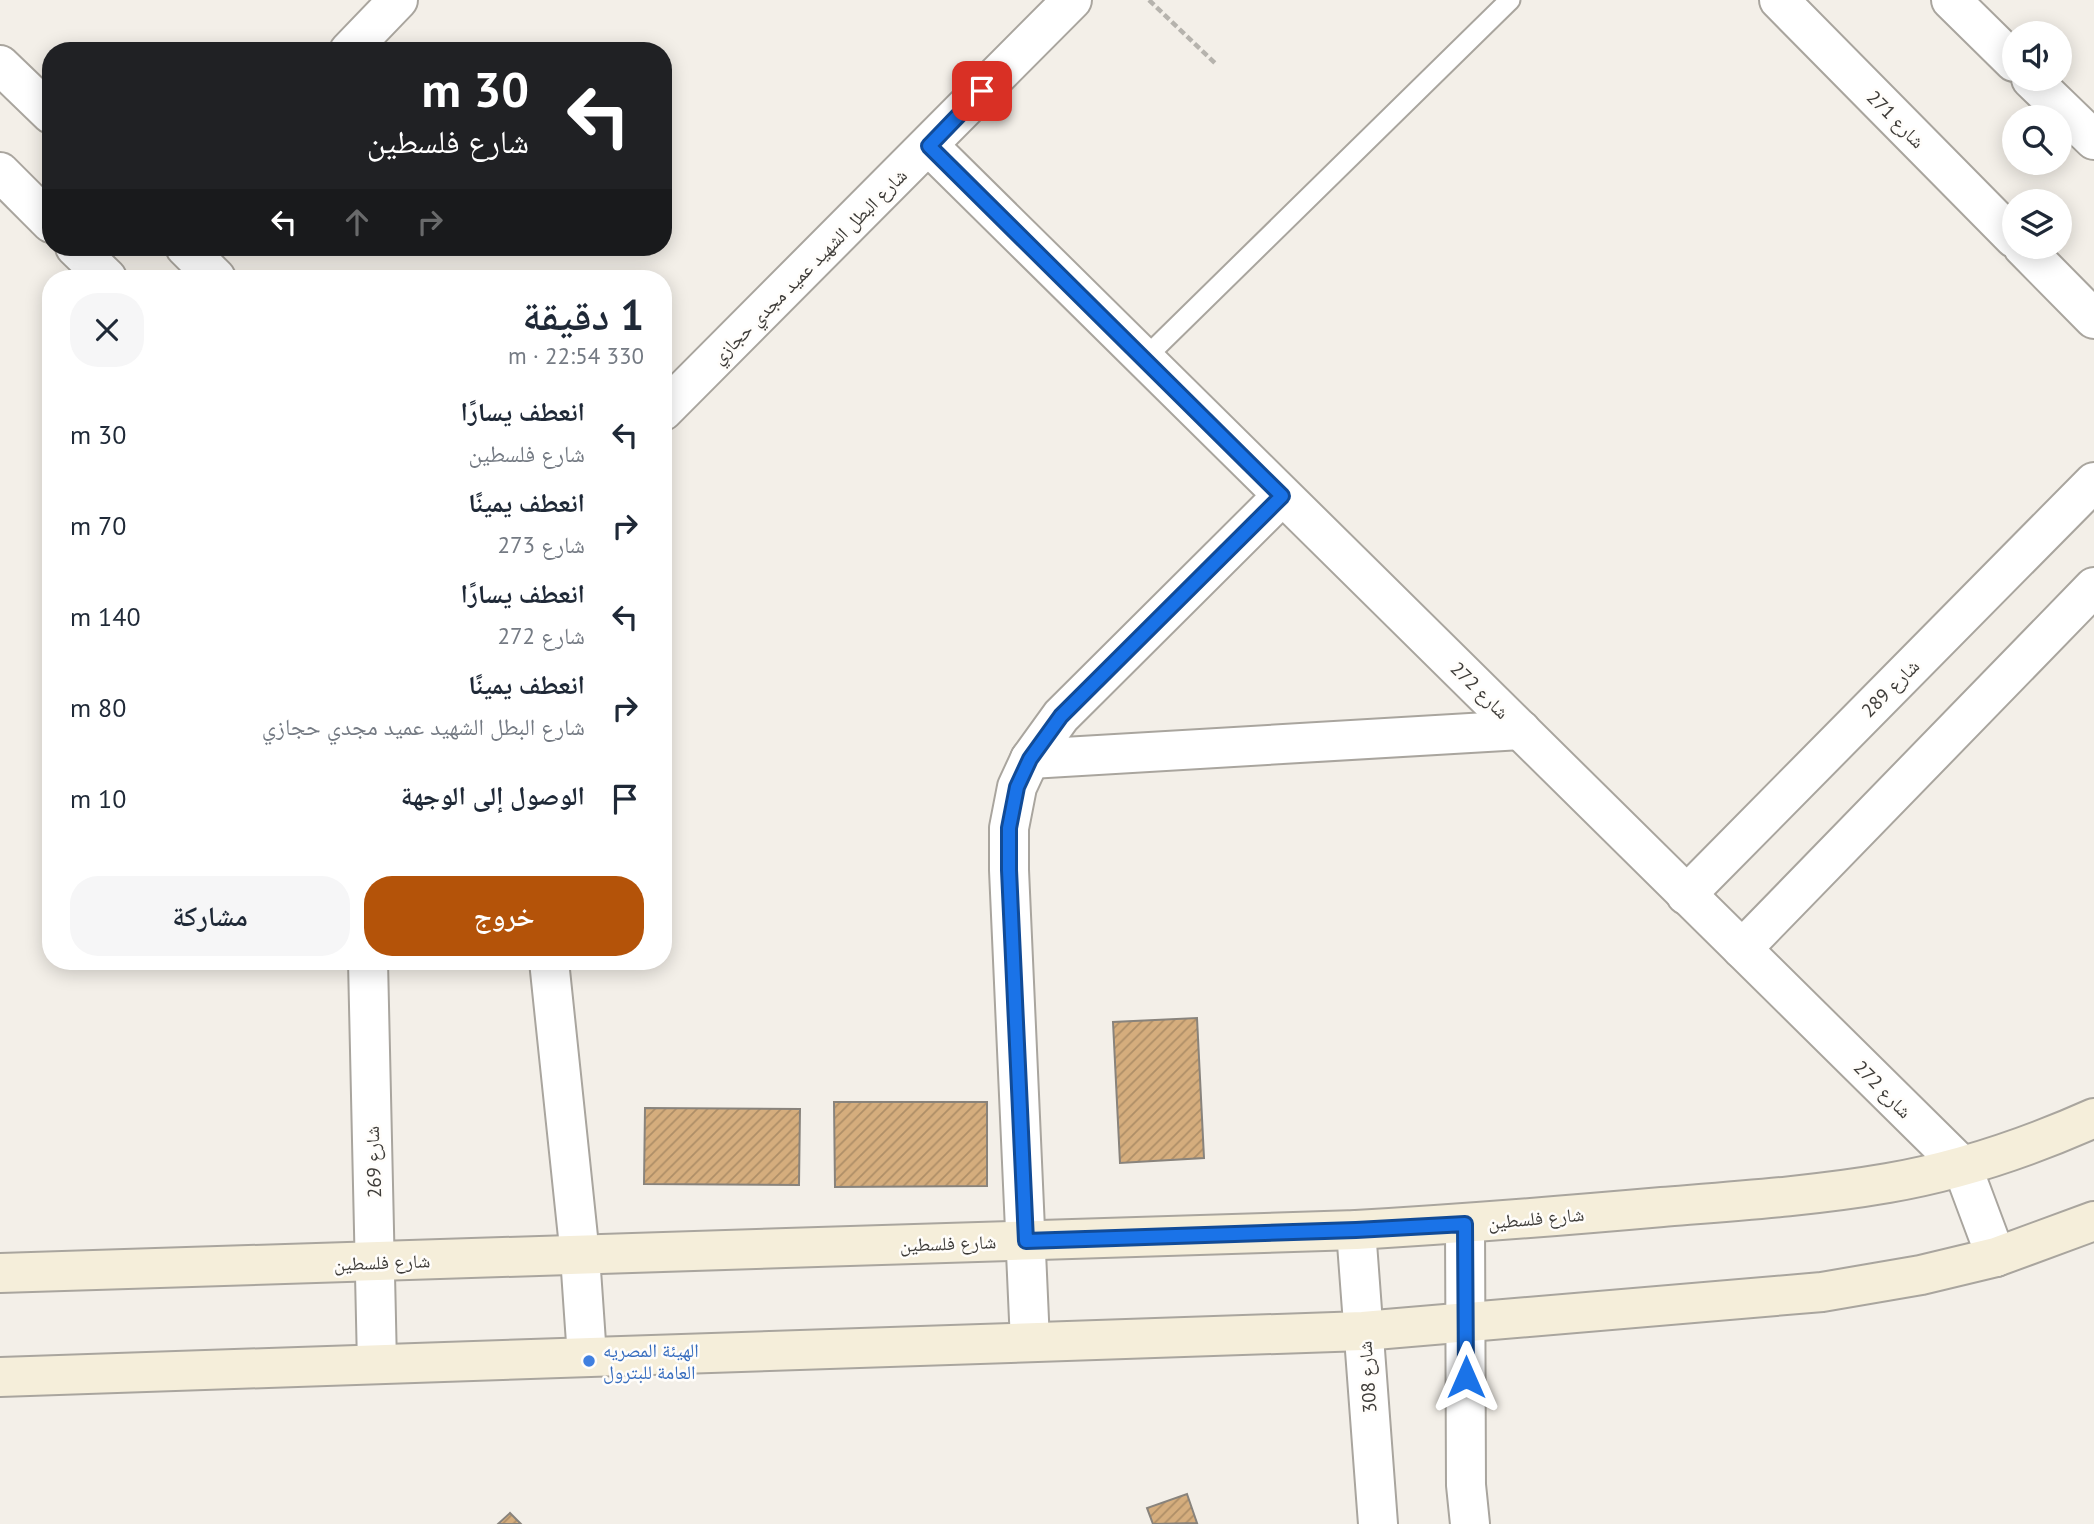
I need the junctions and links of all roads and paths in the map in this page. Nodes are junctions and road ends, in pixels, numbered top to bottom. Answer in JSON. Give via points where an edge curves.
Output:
{"nodes":[{"id":1,"x":398,"y":0,"type":"edge"},
{"id":2,"x":1072,"y":0,"type":"edge"},
{"id":3,"x":1149,"y":0,"type":"edge"},
{"id":4,"x":1510,"y":0,"type":"edge"},
{"id":5,"x":1779,"y":0,"type":"edge"},
{"id":6,"x":1951,"y":0,"type":"edge"},
{"id":7,"x":358,"y":42,"type":"edge"},
{"id":8,"x":2002,"y":50,"type":"edge"},
{"id":9,"x":0,"y":65,"type":"edge"},
{"id":10,"x":1217,"y":65,"type":"dead end"},
{"id":11,"x":2043,"y":91,"type":"edge"},
{"id":12,"x":42,"y":105,"type":"edge"},
{"id":13,"x":2094,"y":141,"type":"edge"},
{"id":14,"x":929,"y":146,"type":"junction"},
{"id":15,"x":0,"y":172,"type":"edge"},
{"id":16,"x":42,"y":214,"type":"edge"},
{"id":17,"x":2002,"y":226,"type":"edge"},
{"id":18,"x":84,"y":256,"type":"edge"},
{"id":19,"x":194,"y":256,"type":"edge"},
{"id":20,"x":2035,"y":259,"type":"edge"},
{"id":21,"x":99,"y":270,"type":"edge"},
{"id":22,"x":208,"y":270,"type":"edge"},
{"id":23,"x":2094,"y":318,"type":"edge"},
{"id":24,"x":1144,"y":359,"type":"junction"},
{"id":25,"x":672,"y":402,"type":"edge"},
{"id":26,"x":2094,"y":482,"type":"edge"},
{"id":27,"x":1282,"y":496,"type":"junction"},
{"id":28,"x":2094,"y":587,"type":"edge"},
{"id":29,"x":1521,"y":730,"type":"junction"},
{"id":30,"x":1030,"y":759,"type":"junction"},
{"id":31,"x":1686,"y":895,"type":"junction"},
{"id":32,"x":1742,"y":949,"type":"junction"},
{"id":33,"x":368,"y":970,"type":"edge"},
{"id":34,"x":550,"y":970,"type":"edge"},
{"id":35,"x":2094,"y":1118,"type":"edge"},
{"id":36,"x":1962,"y":1166,"type":"junction"},
{"id":37,"x":2094,"y":1220,"type":"edge"},
{"id":38,"x":1465,"y":1224,"type":"junction"},
{"id":39,"x":1356,"y":1230,"type":"junction"},
{"id":40,"x":1026,"y":1241,"type":"junction"},
{"id":41,"x":580,"y":1256,"type":"junction"},
{"id":42,"x":1996,"y":1257,"type":"junction"},
{"id":43,"x":376,"y":1262,"type":"junction"},
{"id":44,"x":0,"y":1273,"type":"edge"},
{"id":45,"x":1466,"y":1323,"type":"junction"},
{"id":46,"x":1363,"y":1331,"type":"junction"},
{"id":47,"x":1030,"y":1342,"type":"junction"},
{"id":48,"x":587,"y":1357,"type":"junction"},
{"id":49,"x":377,"y":1364,"type":"junction"},
{"id":50,"x":0,"y":1377,"type":"edge"},
{"id":51,"x":1378,"y":1524,"type":"edge"},
{"id":52,"x":1470,"y":1524,"type":"edge"}],
"edges":[{"from":1,"to":7,"type":"street"},
{"from":2,"to":14,"type":"street","name":"شارع البطل الشهيد عميد مجدي حجازي"},
{"from":3,"to":10,"type":"path"},
{"from":4,"to":24,"type":"lane"},
{"from":5,"to":17,"type":"street","name":"شارع 271"},
{"from":6,"to":8,"type":"street"},
{"from":9,"to":12,"type":"street"},
{"from":11,"to":13,"type":"street"},
{"from":14,"to":24,"type":"street","name":"شارع 272"},
{"from":14,"to":25,"type":"street","name":"شارع البطل الشهيد عميد مجدي حجازي"},
{"from":15,"to":16,"type":"street"},
{"from":18,"to":21,"type":"street"},
{"from":19,"to":22,"type":"street"},
{"from":20,"to":23,"type":"street"},
{"from":24,"to":27,"type":"street","name":"شارع 272"},
{"from":26,"to":31,"type":"street","name":"شارع 289"},
{"from":27,"to":29,"type":"street","name":"شارع 272"},
{"from":27,"to":30,"type":"street","via":[[1061,716]]},
{"from":28,"to":32,"type":"street"},
{"from":29,"to":30,"type":"street"},
{"from":29,"to":31,"type":"street","name":"شارع 272"},
{"from":30,"to":40,"type":"street","via":[[1017,787],[1009,828]]},
{"from":31,"to":32,"type":"street","name":"شارع 272"},
{"from":32,"to":36,"type":"street","name":"شارع 272"},
{"from":33,"to":43,"type":"street","name":"شارع 269"},
{"from":34,"to":41,"type":"street"},
{"from":35,"to":36,"type":"street","name":"شارع فلسطين"},
{"from":36,"to":38,"type":"street","name":"شارع فلسطين","via":[[1814,1194]]},
{"from":36,"to":42,"type":"street","name":"شارع 272"},
{"from":37,"to":42,"type":"street"},
{"from":38,"to":39,"type":"street","name":"شارع فلسطين"},
{"from":38,"to":45,"type":"street"},
{"from":39,"to":40,"type":"street","name":"شارع فلسطين"},
{"from":39,"to":46,"type":"street","name":"شارع 308"},
{"from":40,"to":41,"type":"street","name":"شارع فلسطين"},
{"from":40,"to":47,"type":"street"},
{"from":41,"to":43,"type":"street","name":"شارع فلسطين"},
{"from":41,"to":48,"type":"street"},
{"from":42,"to":45,"type":"street","via":[[1822,1292]]},
{"from":43,"to":44,"type":"street","name":"شارع فلسطين"},
{"from":43,"to":49,"type":"street","name":"شارع 269"},
{"from":45,"to":46,"type":"street"},
{"from":45,"to":52,"type":"street"},
{"from":46,"to":47,"type":"street"},
{"from":46,"to":51,"type":"street","name":"شارع 308"},
{"from":47,"to":48,"type":"street"},
{"from":48,"to":49,"type":"street"},
{"from":49,"to":50,"type":"street"}]}
